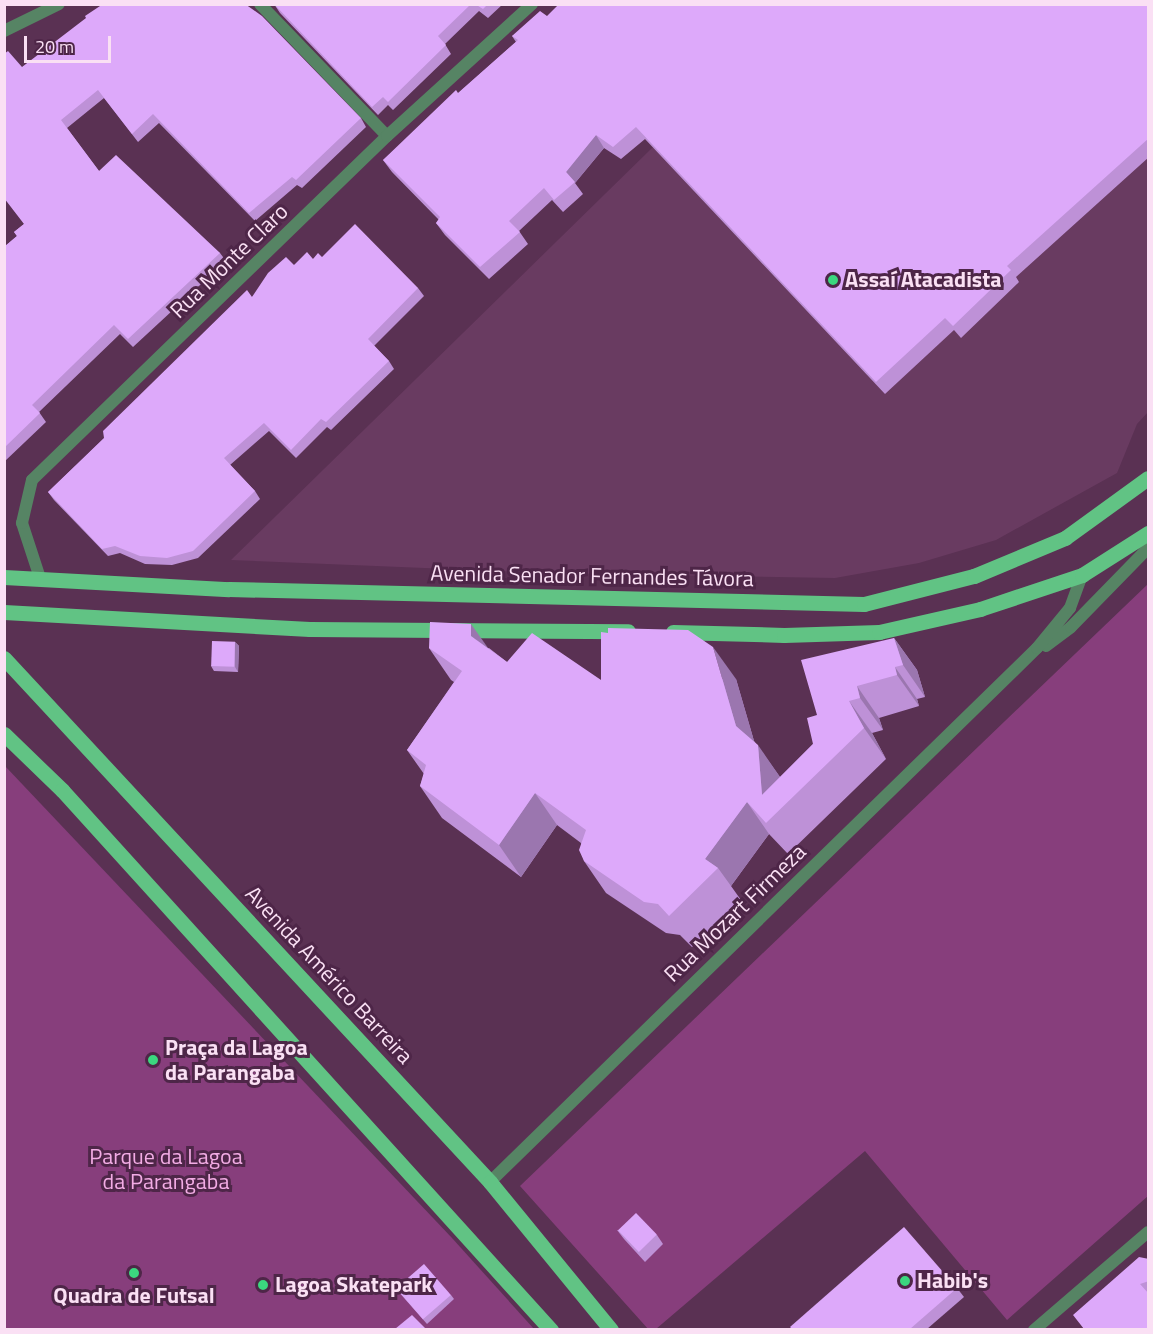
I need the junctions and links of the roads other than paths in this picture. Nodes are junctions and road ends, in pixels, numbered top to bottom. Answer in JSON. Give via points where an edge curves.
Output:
{"nodes":[{"id":1,"x":58,"y":4,"type":"edge"},
{"id":2,"x":260,"y":4,"type":"edge"},
{"id":3,"x":532,"y":4,"type":"edge"},
{"id":4,"x":4,"y":31,"type":"edge"},
{"id":5,"x":387,"y":136,"type":"junction"},
{"id":6,"x":1149,"y":478,"type":"edge"},
{"id":7,"x":1149,"y":533,"type":"edge"},
{"id":8,"x":1149,"y":549,"type":"edge"},
{"id":9,"x":1082,"y":575,"type":"junction"},
{"id":10,"x":4,"y":577,"type":"edge"},
{"id":11,"x":40,"y":578,"type":"junction"},
{"id":12,"x":4,"y":612,"type":"edge"},
{"id":13,"x":4,"y":658,"type":"edge"},
{"id":14,"x":1010,"y":674,"type":"junction"},
{"id":15,"x":4,"y":734,"type":"edge"},
{"id":16,"x":490,"y":1182,"type":"junction"},
{"id":17,"x":1149,"y":1232,"type":"edge"},
{"id":18,"x":551,"y":1329,"type":"edge"},
{"id":19,"x":611,"y":1329,"type":"edge"},
{"id":20,"x":1034,"y":1329,"type":"edge"}],
"edges":[{"from":1,"to":4,"type":"street"},
{"from":2,"to":5,"type":"street"},
{"from":3,"to":5,"type":"street","name":"Rua Monte Claro"},
{"from":5,"to":11,"type":"street","name":"Rua Monte Claro","via":[[32,480],[22,523]]},
{"from":6,"to":11,"type":"main road","name":"Avenida Senador Fernandes Távora","via":[[1065,538],[974,576],[864,604],[229,590]]},
{"from":7,"to":9,"type":"main road"},
{"from":8,"to":14,"type":"street","name":"Rua Mozart Firmeza","via":[[1071,627]]},
{"from":9,"to":12,"type":"main road","via":[[980,609],[879,632],[784,635],[310,629]]},
{"from":9,"to":14,"type":"street","name":"Rua Mozart Firmeza","via":[[1070,608]]},
{"from":10,"to":11,"type":"main road","name":"Avenida Senador Fernandes Távora"},
{"from":13,"to":16,"type":"main road","name":"Avenida Américo Barreira"},
{"from":14,"to":16,"type":"street","name":"Rua Mozart Firmeza"},
{"from":15,"to":18,"type":"main road","via":[[62,790]]},
{"from":16,"to":19,"type":"main road","name":"Avenida Américo Barreira"},
{"from":17,"to":20,"type":"street"}]}
